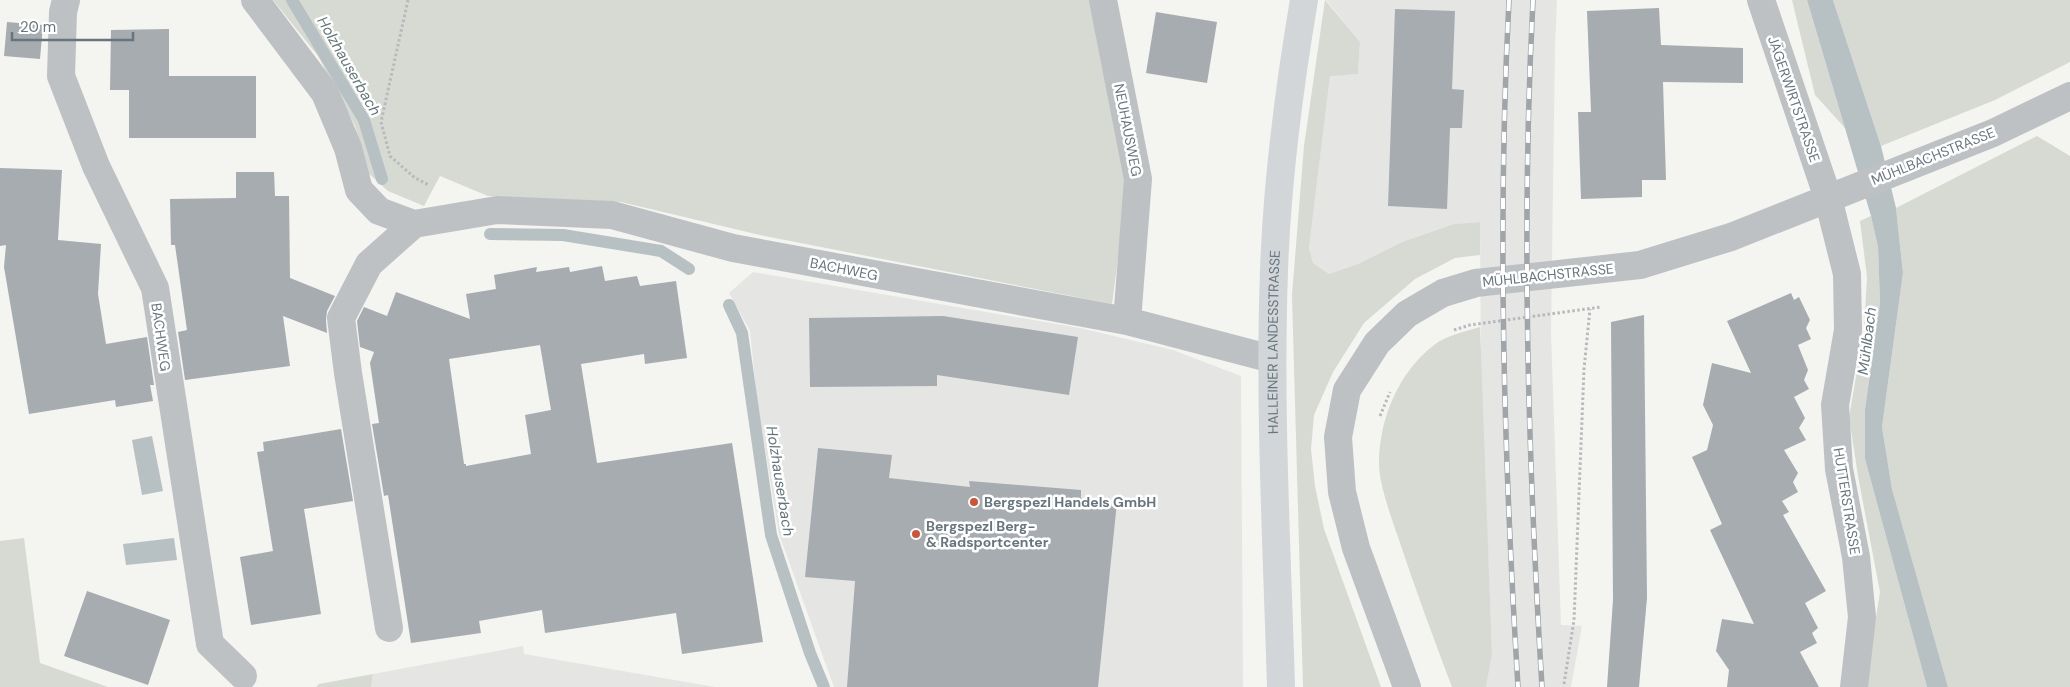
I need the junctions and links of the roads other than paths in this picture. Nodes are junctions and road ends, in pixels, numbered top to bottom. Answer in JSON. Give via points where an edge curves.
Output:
{"nodes":[{"id":1,"x":66,"y":0,"type":"edge"},
{"id":2,"x":255,"y":0,"type":"edge"},
{"id":3,"x":1102,"y":0,"type":"edge"},
{"id":4,"x":1304,"y":0,"type":"edge"},
{"id":5,"x":1761,"y":0,"type":"edge"},
{"id":6,"x":2070,"y":96,"type":"edge"},
{"id":7,"x":1828,"y":198,"type":"junction"},
{"id":8,"x":414,"y":224,"type":"junction"},
{"id":9,"x":1127,"y":321,"type":"junction"},
{"id":10,"x":1272,"y":359,"type":"junction"},
{"id":11,"x":389,"y":628,"type":"dead end"},
{"id":12,"x":243,"y":676,"type":"dead end"},
{"id":13,"x":1281,"y":687,"type":"edge"},
{"id":14,"x":1407,"y":687,"type":"edge"},
{"id":15,"x":1854,"y":687,"type":"edge"}],
"edges":[{"from":1,"to":12,"type":"street","name":"BACHWEG","via":[[61,76],[96,166],[155,288],[210,644]]},
{"from":2,"to":8,"type":"street","via":[[325,93],[348,148],[359,190],[379,211]]},
{"from":3,"to":9,"type":"street","name":"NEUHAUSWEG","via":[[1138,179]]},
{"from":4,"to":10,"type":"main road","name":"HALLEINER LANDESSTRASSE","via":[[1282,159]]},
{"from":5,"to":7,"type":"street","name":"JÄGERWIRTSTRASSE"},
{"from":6,"to":7,"type":"street","name":"MÜHLBACHSTRASSE","via":[[1993,133]]},
{"from":7,"to":14,"type":"street","name":"MÜHLBACHSTRASSE","via":[[1731,237],[1640,265],[1476,283],[1443,292],[1408,314],[1377,343],[1347,390],[1338,437],[1342,492],[1356,548]]},
{"from":7,"to":15,"type":"street","name":"HUTTERSTRASSE","via":[[1847,274],[1848,330],[1835,405],[1839,469],[1856,557],[1862,617]]},
{"from":8,"to":9,"type":"street","name":"BACHWEG","via":[[496,210],[612,215],[733,248]]},
{"from":8,"to":11,"type":"street","via":[[369,264],[341,318]]},
{"from":9,"to":10,"type":"street","name":"BACHWEG"},
{"from":10,"to":13,"type":"main road","name":"HALLEINER LANDESSTRASSE"}]}
